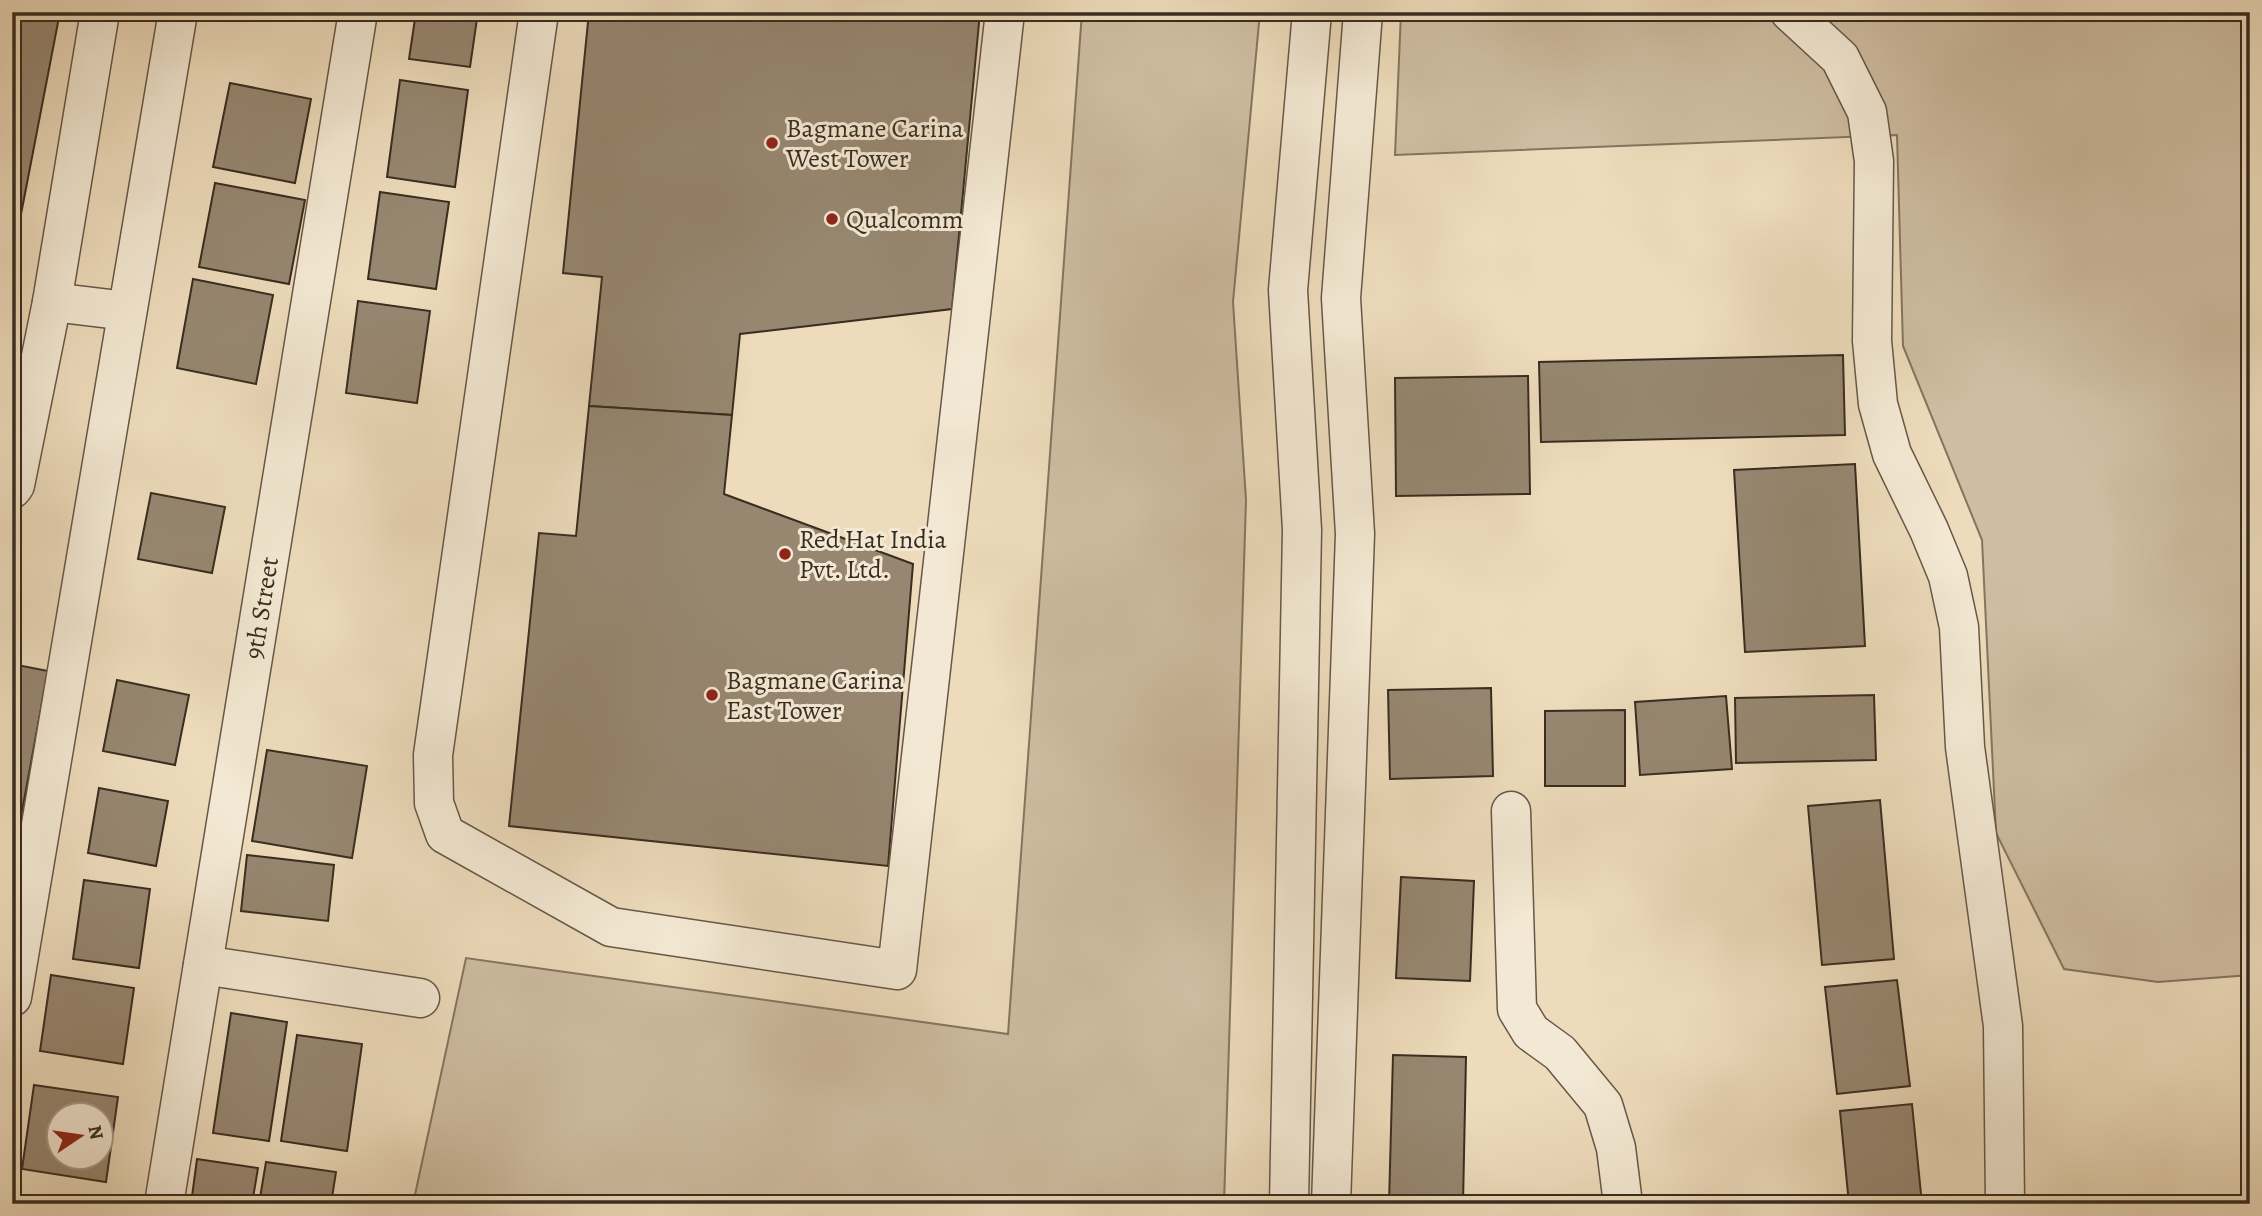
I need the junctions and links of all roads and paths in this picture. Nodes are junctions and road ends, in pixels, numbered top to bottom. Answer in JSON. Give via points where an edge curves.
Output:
{"nodes":[{"id":1,"x":100,"y":12,"type":"edge"},
{"id":2,"x":178,"y":12,"type":"edge"},
{"id":3,"x":358,"y":12,"type":"edge"},
{"id":4,"x":539,"y":12,"type":"edge"},
{"id":5,"x":1006,"y":12,"type":"edge"},
{"id":6,"x":1312,"y":12,"type":"edge"},
{"id":7,"x":1363,"y":12,"type":"edge"},
{"id":8,"x":1790,"y":12,"type":"edge"},
{"id":9,"x":52,"y":302,"type":"junction"},
{"id":10,"x":127,"y":311,"type":"junction"},
{"id":11,"x":12,"y":489,"type":"edge"},
{"id":12,"x":1511,"y":811,"type":"dead end"},
{"id":13,"x":203,"y":965,"type":"junction"},
{"id":14,"x":12,"y":997,"type":"edge"},
{"id":15,"x":420,"y":998,"type":"dead end"},
{"id":16,"x":164,"y":1204,"type":"edge"},
{"id":17,"x":1289,"y":1204,"type":"edge"},
{"id":18,"x":1331,"y":1204,"type":"edge"},
{"id":19,"x":1623,"y":1204,"type":"edge"},
{"id":20,"x":2005,"y":1204,"type":"edge"}],
"edges":[{"from":1,"to":9,"type":"street"},
{"from":2,"to":10,"type":"street"},
{"from":3,"to":13,"type":"street","name":"9th Street"},
{"from":4,"to":5,"type":"street","via":[[433,755],[435,803],[445,834],[611,927],[897,970]]},
{"from":6,"to":17,"type":"street","via":[[1288,290],[1302,530]]},
{"from":7,"to":18,"type":"street","via":[[1341,299],[1354,534]]},
{"from":8,"to":20,"type":"street","via":[[1840,58],[1867,112],[1874,161],[1872,341],[1878,404],[1892,454],[1948,576],[1959,627],[1965,747],[2004,1026]]},
{"from":9,"to":10,"type":"street"},
{"from":9,"to":11,"type":"street"},
{"from":10,"to":14,"type":"street"},
{"from":12,"to":19,"type":"street","via":[[1517,1009],[1531,1032],[1560,1053],[1603,1105],[1616,1148]]},
{"from":13,"to":15,"type":"street"},
{"from":13,"to":16,"type":"street","name":"9th Street"}]}
